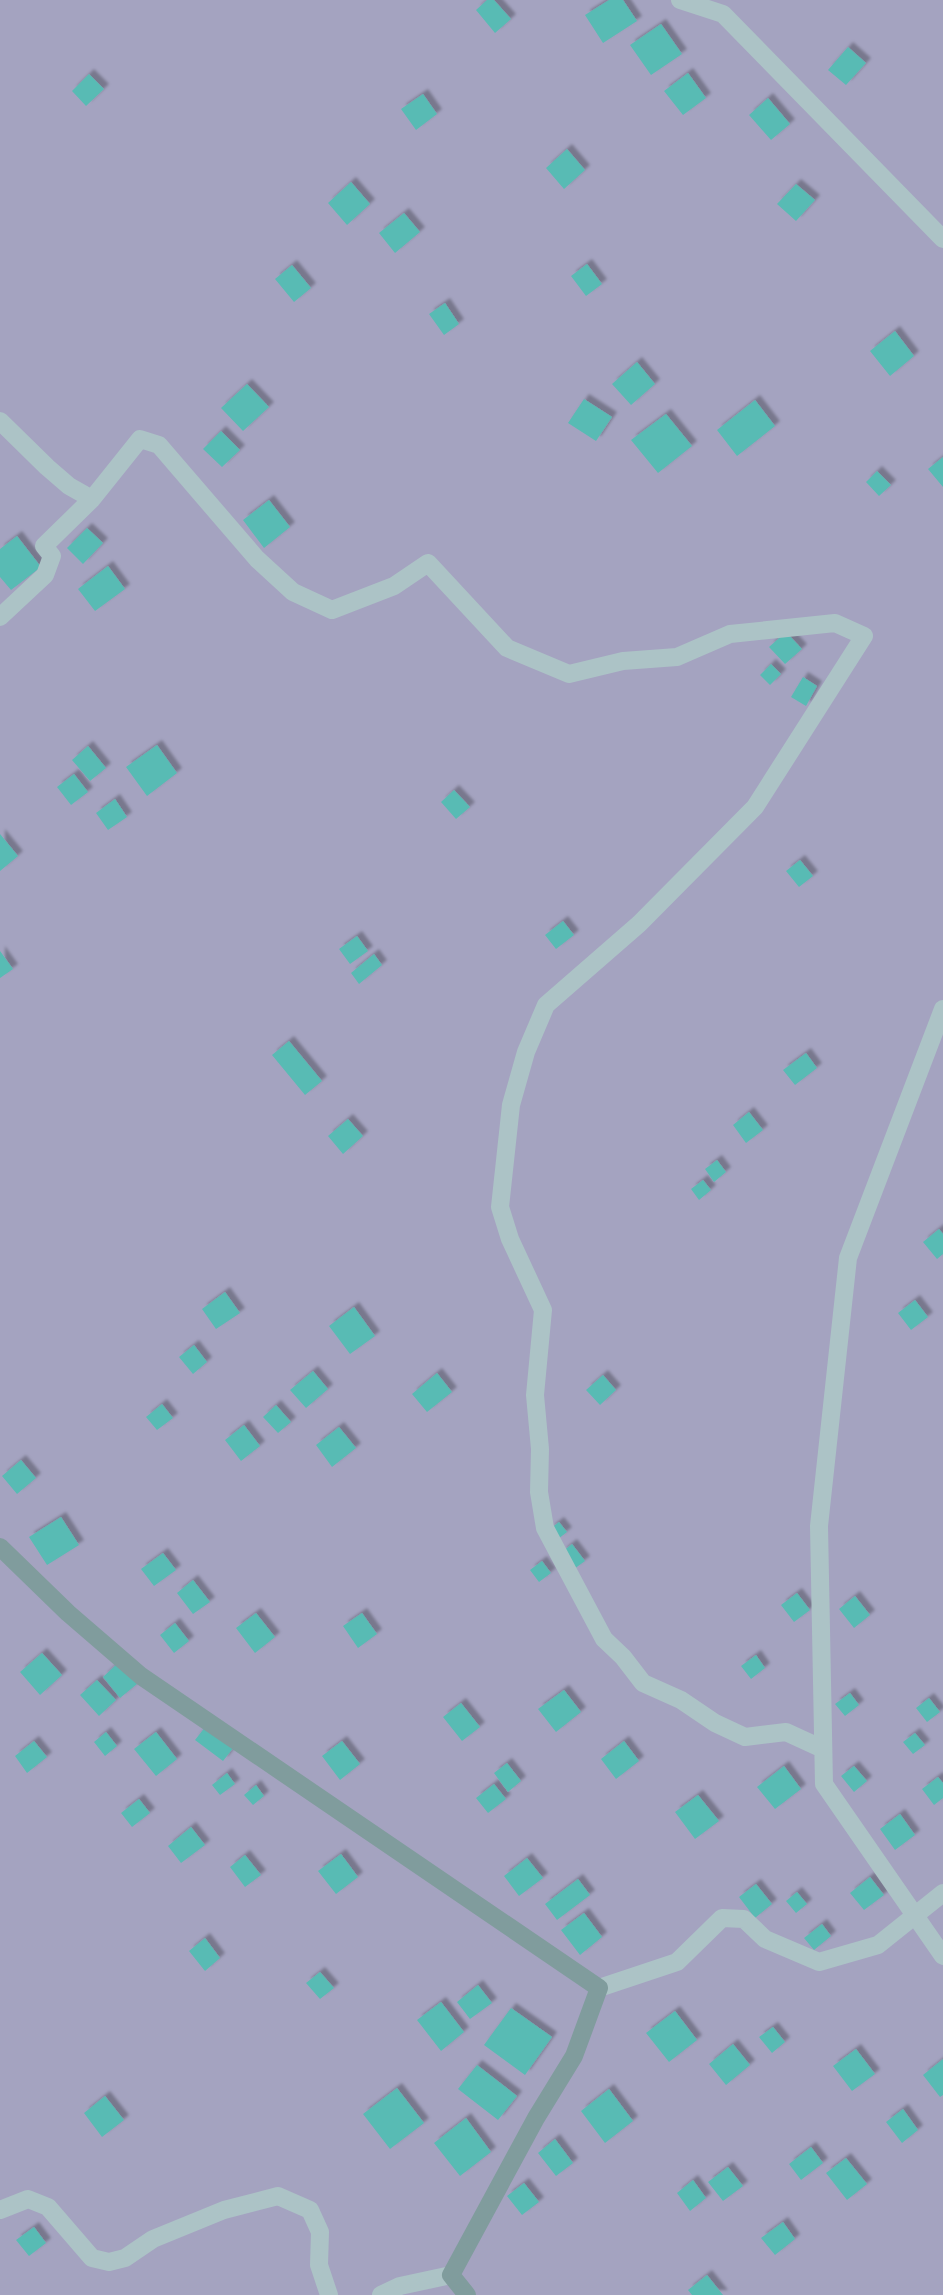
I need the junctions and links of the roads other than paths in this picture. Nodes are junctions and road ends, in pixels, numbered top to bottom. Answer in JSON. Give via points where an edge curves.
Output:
{"nodes":[{"id":1,"x":680,"y":0,"type":"edge"},
{"id":2,"x":726,"y":7,"type":"edge"},
{"id":3,"x":943,"y":239,"type":"edge"},
{"id":4,"x":0,"y":421,"type":"edge"},
{"id":5,"x":92,"y":499,"type":"junction"},
{"id":6,"x":0,"y":617,"type":"edge"},
{"id":7,"x":943,"y":1009,"type":"edge"},
{"id":8,"x":0,"y":1547,"type":"edge"},
{"id":9,"x":823,"y":1749,"type":"junction"},
{"id":10,"x":943,"y":1893,"type":"edge"},
{"id":11,"x":914,"y":1915,"type":"junction"},
{"id":12,"x":943,"y":1956,"type":"edge"},
{"id":13,"x":599,"y":1988,"type":"junction"},
{"id":14,"x":0,"y":2210,"type":"edge"},
{"id":15,"x":451,"y":2275,"type":"junction"},
{"id":16,"x":329,"y":2295,"type":"edge"},
{"id":17,"x":381,"y":2295,"type":"edge"},
{"id":18,"x":467,"y":2295,"type":"edge"}],
"edges":[{"from":1,"to":2,"type":"street"},
{"from":2,"to":3,"type":"street"},
{"from":4,"to":5,"type":"street","via":[[55,474]]},
{"from":5,"to":6,"type":"street","via":[[44,546],[52,556],[45,575]]},
{"from":5,"to":9,"type":"street","via":[[140,439],[159,445],[257,559],[293,592],[332,610],[394,586],[428,563],[507,648],[568,674],[623,661],[677,657],[730,634],[835,623],[864,636],[755,807],[639,924],[546,1005],[526,1052],[511,1104],[500,1207],[510,1239],[543,1310],[535,1395],[539,1492],[545,1528],[604,1639],[643,1683],[681,1700],[715,1724],[744,1737],[786,1732]]},
{"from":7,"to":9,"type":"street","via":[[848,1258],[819,1526]]},
{"from":8,"to":13,"type":"main road","via":[[141,1676]]},
{"from":9,"to":11,"type":"street","via":[[824,1784]]},
{"from":10,"to":11,"type":"street"},
{"from":11,"to":12,"type":"street"},
{"from":11,"to":13,"type":"street","via":[[878,1945],[819,1962],[765,1939],[744,1919],[722,1918],[677,1962]]},
{"from":13,"to":15,"type":"main road","via":[[574,2056]]},
{"from":14,"to":16,"type":"street","via":[[28,2199],[48,2207],[92,2258],[109,2262],[224,2210],[278,2196],[310,2210],[320,2232],[319,2265]]},
{"from":15,"to":17,"type":"street","via":[[400,2286]]},
{"from":15,"to":18,"type":"main road"}]}
